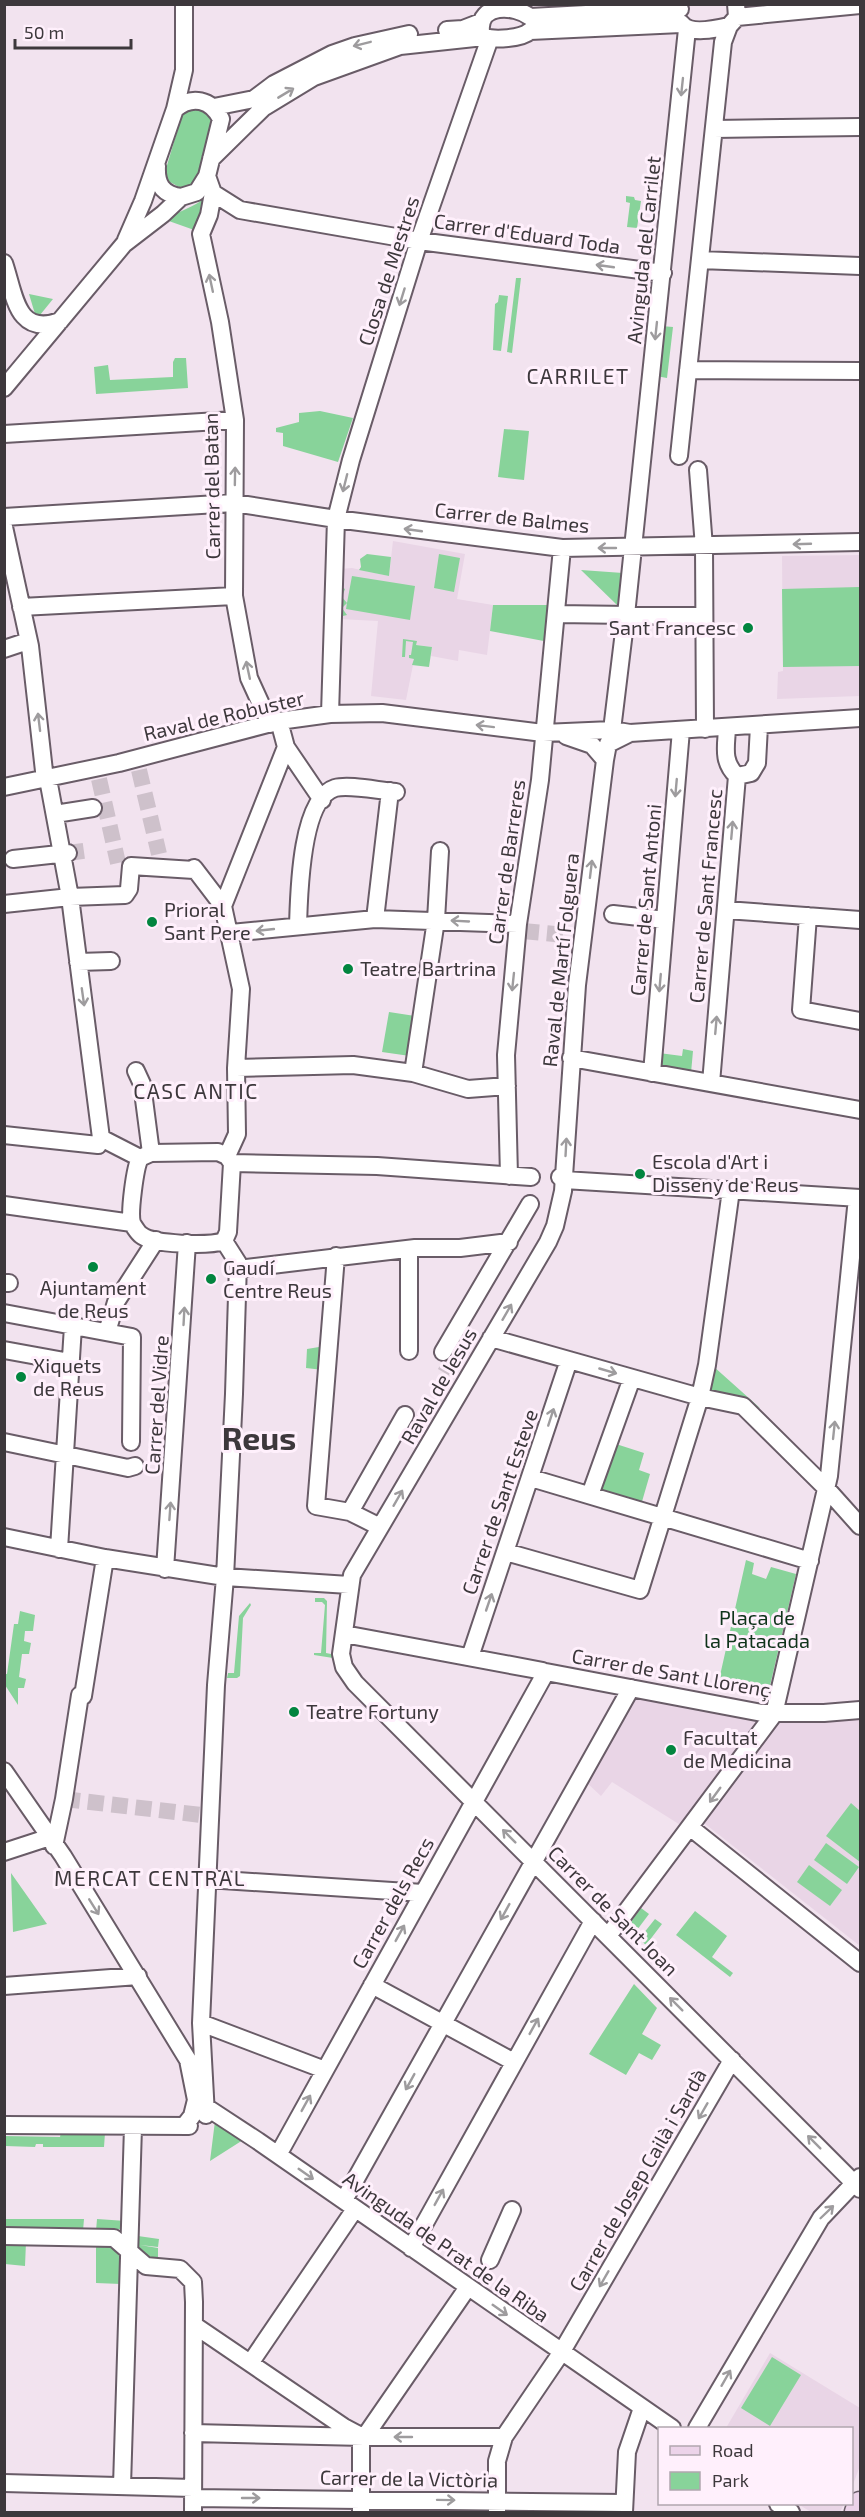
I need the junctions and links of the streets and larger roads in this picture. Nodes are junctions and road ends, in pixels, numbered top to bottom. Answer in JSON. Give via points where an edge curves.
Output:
{"nodes":[{"id":1,"x":184,"y":4,"type":"edge"},
{"id":2,"x":861,"y":5,"type":"edge"},
{"id":3,"x":508,"y":6,"type":"edge"},
{"id":4,"x":734,"y":16,"type":"edge"},
{"id":5,"x":683,"y":17,"type":"edge"},
{"id":6,"x":530,"y":24,"type":"junction"},
{"id":7,"x":485,"y":32,"type":"junction"},
{"id":8,"x":184,"y":70,"type":"junction"},
{"id":9,"x":208,"y":104,"type":"junction"},
{"id":10,"x":175,"y":109,"type":"junction"},
{"id":11,"x":861,"y":127,"type":"edge"},
{"id":12,"x":714,"y":129,"type":"junction"},
{"id":13,"x":211,"y":159,"type":"junction"},
{"id":14,"x":157,"y":162,"type":"junction"},
{"id":15,"x":207,"y":176,"type":"junction"},
{"id":16,"x":213,"y":193,"type":"junction"},
{"id":17,"x":181,"y":197,"type":"junction"},
{"id":18,"x":418,"y":241,"type":"junction"},
{"id":19,"x":124,"y":244,"type":"junction"},
{"id":20,"x":700,"y":260,"type":"junction"},
{"id":21,"x":4,"y":263,"type":"edge"},
{"id":22,"x":861,"y":266,"type":"edge"},
{"id":23,"x":663,"y":273,"type":"junction"},
{"id":24,"x":60,"y":321,"type":"junction"},
{"id":25,"x":688,"y":370,"type":"junction"},
{"id":26,"x":861,"y":371,"type":"edge"},
{"id":27,"x":4,"y":388,"type":"edge"},
{"id":28,"x":235,"y":420,"type":"junction"},
{"id":29,"x":4,"y":434,"type":"edge"},
{"id":30,"x":679,"y":456,"type":"dead end"},
{"id":31,"x":698,"y":470,"type":"dead end"},
{"id":32,"x":234,"y":503,"type":"junction"},
{"id":33,"x":4,"y":517,"type":"edge"},
{"id":34,"x":336,"y":519,"type":"junction"},
{"id":35,"x":4,"y":527,"type":"edge"},
{"id":36,"x":861,"y":542,"type":"edge"},
{"id":37,"x":704,"y":547,"type":"junction"},
{"id":38,"x":562,"y":548,"type":"junction"},
{"id":39,"x":633,"y":548,"type":"junction"},
{"id":40,"x":234,"y":596,"type":"junction"},
{"id":41,"x":21,"y":607,"type":"junction"},
{"id":42,"x":556,"y":614,"type":"junction"},
{"id":43,"x":626,"y":615,"type":"junction"},
{"id":44,"x":705,"y":616,"type":"junction"},
{"id":45,"x":28,"y":641,"type":"junction"},
{"id":46,"x":4,"y":649,"type":"edge"},
{"id":47,"x":330,"y":714,"type":"junction"},
{"id":48,"x":861,"y":718,"type":"edge"},
{"id":49,"x":274,"y":723,"type":"junction"},
{"id":50,"x":759,"y":726,"type":"junction"},
{"id":51,"x":705,"y":729,"type":"junction"},
{"id":52,"x":727,"y":729,"type":"junction"},
{"id":53,"x":612,"y":730,"type":"junction"},
{"id":54,"x":681,"y":730,"type":"junction"},
{"id":55,"x":549,"y":733,"type":"junction"},
{"id":56,"x":630,"y":733,"type":"junction"},
{"id":57,"x":286,"y":747,"type":"junction"},
{"id":58,"x":605,"y":760,"type":"junction"},
{"id":59,"x":737,"y":776,"type":"junction"},
{"id":60,"x":46,"y":780,"type":"junction"},
{"id":61,"x":4,"y":787,"type":"edge"},
{"id":62,"x":322,"y":800,"type":"junction"},
{"id":63,"x":93,"y":808,"type":"dead end"},
{"id":64,"x":55,"y":814,"type":"junction"},
{"id":65,"x":440,"y":851,"type":"dead end"},
{"id":66,"x":65,"y":853,"type":"junction"},
{"id":67,"x":13,"y":859,"type":"dead end"},
{"id":68,"x":68,"y":897,"type":"junction"},
{"id":69,"x":4,"y":904,"type":"edge"},
{"id":70,"x":223,"y":906,"type":"junction"},
{"id":71,"x":586,"y":910,"type":"junction"},
{"id":72,"x":726,"y":910,"type":"junction"},
{"id":73,"x":808,"y":916,"type":"junction"},
{"id":74,"x":375,"y":919,"type":"junction"},
{"id":75,"x":436,"y":920,"type":"junction"},
{"id":76,"x":665,"y":920,"type":"junction"},
{"id":77,"x":861,"y":921,"type":"edge"},
{"id":78,"x":298,"y":926,"type":"junction"},
{"id":79,"x":519,"y":928,"type":"junction"},
{"id":80,"x":231,"y":933,"type":"junction"},
{"id":81,"x":111,"y":961,"type":"dead end"},
{"id":82,"x":78,"y":962,"type":"junction"},
{"id":83,"x":861,"y":1021,"type":"edge"},
{"id":84,"x":571,"y":1058,"type":"junction"},
{"id":85,"x":236,"y":1068,"type":"junction"},
{"id":86,"x":136,"y":1071,"type":"dead end"},
{"id":87,"x":413,"y":1073,"type":"junction"},
{"id":88,"x":652,"y":1073,"type":"junction"},
{"id":89,"x":711,"y":1083,"type":"junction"},
{"id":90,"x":507,"y":1086,"type":"junction"},
{"id":91,"x":861,"y":1110,"type":"edge"},
{"id":92,"x":4,"y":1135,"type":"edge"},
{"id":93,"x":101,"y":1138,"type":"junction"},
{"id":94,"x":146,"y":1155,"type":"junction"},
{"id":95,"x":229,"y":1160,"type":"junction"},
{"id":96,"x":508,"y":1176,"type":"junction"},
{"id":97,"x":531,"y":1177,"type":"dead end"},
{"id":98,"x":562,"y":1179,"type":"junction"},
{"id":99,"x":731,"y":1190,"type":"junction"},
{"id":100,"x":859,"y":1198,"type":"edge"},
{"id":101,"x":531,"y":1204,"type":"dead end"},
{"id":102,"x":4,"y":1205,"type":"edge"},
{"id":103,"x":561,"y":1205,"type":"joint"},
{"id":104,"x":132,"y":1223,"type":"junction"},
{"id":105,"x":156,"y":1240,"type":"junction"},
{"id":106,"x":224,"y":1241,"type":"junction"},
{"id":107,"x":509,"y":1242,"type":"junction"},
{"id":108,"x":187,"y":1243,"type":"junction"},
{"id":109,"x":409,"y":1250,"type":"junction"},
{"id":110,"x":336,"y":1256,"type":"junction"},
{"id":111,"x":238,"y":1266,"type":"junction"},
{"id":112,"x":4,"y":1313,"type":"edge"},
{"id":113,"x":73,"y":1326,"type":"junction"},
{"id":114,"x":107,"y":1332,"type":"junction"},
{"id":115,"x":492,"y":1338,"type":"junction"},
{"id":116,"x":4,"y":1350,"type":"edge"},
{"id":117,"x":409,"y":1351,"type":"dead end"},
{"id":118,"x":443,"y":1352,"type":"dead end"},
{"id":119,"x":569,"y":1360,"type":"junction"},
{"id":120,"x":70,"y":1362,"type":"junction"},
{"id":121,"x":632,"y":1378,"type":"junction"},
{"id":122,"x":700,"y":1397,"type":"junction"},
{"id":123,"x":405,"y":1415,"type":"dead end"},
{"id":124,"x":4,"y":1442,"type":"edge"},
{"id":125,"x":131,"y":1442,"type":"dead end"},
{"id":126,"x":66,"y":1454,"type":"junction"},
{"id":127,"x":135,"y":1466,"type":"dead end"},
{"id":128,"x":531,"y":1478,"type":"junction"},
{"id":129,"x":826,"y":1488,"type":"junction"},
{"id":130,"x":590,"y":1495,"type":"junction"},
{"id":131,"x":350,"y":1512,"type":"junction"},
{"id":132,"x":663,"y":1518,"type":"junction"},
{"id":133,"x":861,"y":1526,"type":"edge"},
{"id":134,"x":381,"y":1527,"type":"junction"},
{"id":135,"x":4,"y":1537,"type":"edge"},
{"id":136,"x":59,"y":1549,"type":"junction"},
{"id":137,"x":506,"y":1552,"type":"junction"},
{"id":138,"x":105,"y":1558,"type":"junction"},
{"id":139,"x":810,"y":1561,"type":"junction"},
{"id":140,"x":165,"y":1569,"type":"junction"},
{"id":141,"x":225,"y":1577,"type":"junction"},
{"id":142,"x":349,"y":1586,"type":"junction"},
{"id":143,"x":344,"y":1634,"type":"junction"},
{"id":144,"x":470,"y":1658,"type":"junction"},
{"id":145,"x":344,"y":1667,"type":"joint"},
{"id":146,"x":545,"y":1672,"type":"junction"},
{"id":147,"x":631,"y":1688,"type":"junction"},
{"id":148,"x":861,"y":1710,"type":"edge"},
{"id":149,"x":774,"y":1714,"type":"junction"},
{"id":150,"x":4,"y":1771,"type":"edge"},
{"id":151,"x":473,"y":1801,"type":"junction"},
{"id":152,"x":691,"y":1828,"type":"junction"},
{"id":153,"x":55,"y":1846,"type":"junction"},
{"id":154,"x":4,"y":1852,"type":"edge"},
{"id":155,"x":533,"y":1861,"type":"junction"},
{"id":156,"x":207,"y":1879,"type":"junction"},
{"id":157,"x":423,"y":1893,"type":"junction"},
{"id":158,"x":593,"y":1921,"type":"junction"},
{"id":159,"x":608,"y":1936,"type":"junction"},
{"id":160,"x":861,"y":1963,"type":"edge"},
{"id":161,"x":138,"y":1976,"type":"junction"},
{"id":162,"x":372,"y":1985,"type":"junction"},
{"id":163,"x":4,"y":1986,"type":"edge"},
{"id":164,"x":201,"y":2023,"type":"junction"},
{"id":165,"x":443,"y":2023,"type":"junction"},
{"id":166,"x":732,"y":2060,"type":"junction"},
{"id":167,"x":514,"y":2062,"type":"junction"},
{"id":168,"x":325,"y":2070,"type":"junction"},
{"id":169,"x":203,"y":2107,"type":"junction"},
{"id":170,"x":4,"y":2125,"type":"edge"},
{"id":171,"x":133,"y":2127,"type":"junction"},
{"id":172,"x":278,"y":2154,"type":"junction"},
{"id":173,"x":859,"y":2183,"type":"edge"},
{"id":174,"x":349,"y":2205,"type":"junction"},
{"id":175,"x":512,"y":2210,"type":"dead end"},
{"id":176,"x":4,"y":2236,"type":"edge"},
{"id":177,"x":411,"y":2248,"type":"junction"},
{"id":178,"x":128,"y":2249,"type":"junction"},
{"id":179,"x":490,"y":2260,"type":"dead end"},
{"id":180,"x":468,"y":2287,"type":"junction"},
{"id":181,"x":194,"y":2325,"type":"junction"},
{"id":182,"x":561,"y":2353,"type":"junction"},
{"id":183,"x":251,"y":2362,"type":"junction"},
{"id":184,"x":642,"y":2408,"type":"junction"},
{"id":185,"x":670,"y":2427,"type":"edge"},
{"id":186,"x":698,"y":2427,"type":"edge"},
{"id":187,"x":193,"y":2433,"type":"junction"},
{"id":188,"x":504,"y":2437,"type":"junction"},
{"id":189,"x":364,"y":2438,"type":"junction"},
{"id":190,"x":4,"y":2483,"type":"edge"},
{"id":191,"x":122,"y":2486,"type":"junction"},
{"id":192,"x":193,"y":2499,"type":"edge"},
{"id":193,"x":861,"y":2504,"type":"edge"},
{"id":194,"x":361,"y":2506,"type":"edge"},
{"id":195,"x":497,"y":2507,"type":"edge"},
{"id":196,"x":624,"y":2508,"type":"edge"},
{"id":197,"x":857,"y":2512,"type":"edge"}],
"edges":[{"from":1,"to":8,"type":"street"},
{"from":2,"to":4,"type":"street"},
{"from":3,"to":6,"type":"street","via":[[522,11]]},
{"from":3,"to":7,"type":"street","via":[[491,11]]},
{"from":4,"to":5,"type":"street"},
{"from":4,"to":12,"type":"street","via":[[723,42]]},
{"from":5,"to":6,"type":"street"},
{"from":5,"to":23,"type":"street","name":"Avinguda del Carrilet","one_way":true},
{"from":6,"to":7,"type":"street","via":[[524,35]]},
{"from":7,"to":9,"type":"street","one_way":true,"via":[[463,29],[400,35],[355,46],[307,66],[254,99]]},
{"from":13,"to":7,"type":"street","one_way":true,"via":[[263,108],[314,77],[400,46]]},
{"from":7,"to":18,"type":"street","name":"Closa de Mestres"},
{"from":8,"to":9,"type":"street"},
{"from":8,"to":10,"type":"street"},
{"from":9,"to":10,"type":"street","via":[[188,101]]},
{"from":9,"to":13,"type":"street","via":[[221,119]]},
{"from":10,"to":14,"type":"street"},
{"from":11,"to":12,"type":"street"},
{"from":12,"to":20,"type":"street"},
{"from":13,"to":15,"type":"street"},
{"from":14,"to":17,"type":"street","via":[[156,179],[160,187]]},
{"from":14,"to":19,"type":"street"},
{"from":15,"to":16,"type":"street"},
{"from":15,"to":17,"type":"street","via":[[197,192]]},
{"from":16,"to":18,"type":"street","name":"Carrer d'Eduard Toda","via":[[240,210]]},
{"from":28,"to":16,"type":"street","name":"Carrer del Batan","one_way":true,"via":[[201,234]]},
{"from":17,"to":19,"type":"street"},
{"from":23,"to":18,"type":"street","name":"Carrer d'Eduard Toda","one_way":true},
{"from":18,"to":34,"type":"street","name":"Closa de Mestres","one_way":true},
{"from":19,"to":24,"type":"street"},
{"from":20,"to":22,"type":"street"},
{"from":20,"to":25,"type":"street"},
{"from":21,"to":24,"type":"street","via":[[23,317],[44,326]]},
{"from":23,"to":39,"type":"street","name":"Avinguda del Carrilet","one_way":true},
{"from":24,"to":27,"type":"street"},
{"from":25,"to":26,"type":"street"},
{"from":25,"to":30,"type":"street"},
{"from":28,"to":29,"type":"street"},
{"from":32,"to":28,"type":"street","name":"Carrer del Batan","one_way":true},
{"from":31,"to":37,"type":"street"},
{"from":32,"to":33,"type":"street","name":"Carrer de Balmes"},
{"from":32,"to":34,"type":"street","name":"Carrer de Balmes"},
{"from":32,"to":40,"type":"street","name":"Carrer del Batan"},
{"from":38,"to":34,"type":"street","name":"Carrer de Balmes","one_way":true},
{"from":34,"to":47,"type":"street","name":"Closa de Mestres"},
{"from":35,"to":41,"type":"street"},
{"from":36,"to":37,"type":"street","name":"Carrer de Balmes","one_way":true},
{"from":37,"to":39,"type":"street","name":"Carrer de Balmes"},
{"from":37,"to":44,"type":"street"},
{"from":39,"to":38,"type":"street","name":"Carrer de Balmes","one_way":true},
{"from":38,"to":42,"type":"street","name":"Carrer de Barreres"},
{"from":39,"to":43,"type":"street","name":"Avinguda del Carrilet"},
{"from":40,"to":41,"type":"street"},
{"from":49,"to":40,"type":"street","name":"Carrer del Batan","one_way":true,"via":[[249,678]]},
{"from":41,"to":45,"type":"street"},
{"from":42,"to":43,"type":"street"},
{"from":42,"to":55,"type":"street","name":"Carrer de Barreres"},
{"from":43,"to":44,"type":"street"},
{"from":43,"to":53,"type":"street","name":"Avinguda del Carrilet"},
{"from":44,"to":51,"type":"street"},
{"from":45,"to":46,"type":"street"},
{"from":60,"to":45,"type":"street","one_way":true},
{"from":47,"to":49,"type":"street","name":"Raval de Robuster"},
{"from":55,"to":47,"type":"street","name":"Raval de Robuster","one_way":true,"via":[[382,713]]},
{"from":48,"to":50,"type":"street","name":"Raval de Robuster"},
{"from":49,"to":57,"type":"street","name":"Carrer del Batan"},
{"from":49,"to":60,"type":"street","name":"Raval de Robuster"},
{"from":50,"to":52,"type":"street","name":"Raval de Robuster"},
{"from":50,"to":59,"type":"street","name":"Carrer de Sant Francesc","via":[[757,762],[751,773]]},
{"from":51,"to":52,"type":"street","name":"Raval de Robuster"},
{"from":51,"to":54,"type":"street","name":"Raval de Robuster"},
{"from":52,"to":59,"type":"street","via":[[725,759]]},
{"from":53,"to":55,"type":"street","name":"Raval de Robuster"},
{"from":53,"to":56,"type":"street","name":"Raval de Robuster"},
{"from":54,"to":56,"type":"street","name":"Raval de Robuster"},
{"from":54,"to":76,"type":"street","name":"Carrer de Sant Antoni","one_way":true},
{"from":55,"to":58,"type":"street","name":"Raval de Robuster","via":[[592,745]]},
{"from":55,"to":79,"type":"street","name":"Carrer de Barreres"},
{"from":56,"to":58,"type":"street","name":"Raval de Martí Folguera","via":[[608,744]]},
{"from":57,"to":62,"type":"street","name":"Carrer del Batan"},
{"from":57,"to":70,"type":"street"},
{"from":71,"to":58,"type":"street","name":"Raval de Martí Folguera","one_way":true},
{"from":72,"to":59,"type":"street","name":"Carrer de Sant Francesc","one_way":true},
{"from":60,"to":61,"type":"street","name":"Raval de Robuster"},
{"from":60,"to":64,"type":"street"},
{"from":62,"to":74,"type":"street","via":[[329,790],[339,787],[393,792]]},
{"from":62,"to":78,"type":"street","via":[[304,846]]},
{"from":63,"to":64,"type":"street"},
{"from":64,"to":66,"type":"street"},
{"from":65,"to":75,"type":"street"},
{"from":66,"to":67,"type":"street"},
{"from":66,"to":68,"type":"street"},
{"from":68,"to":69,"type":"street"},
{"from":68,"to":70,"type":"street","via":[[121,897],[129,890],[131,866],[194,869]]},
{"from":68,"to":82,"type":"street"},
{"from":70,"to":80,"type":"street"},
{"from":71,"to":76,"type":"street"},
{"from":71,"to":84,"type":"street","name":"Raval de Martí Folguera","via":[[574,937]]},
{"from":72,"to":73,"type":"street"},
{"from":89,"to":72,"type":"street","name":"Carrer de Sant Francesc","one_way":true},
{"from":73,"to":77,"type":"street"},
{"from":73,"to":83,"type":"street","via":[[801,1010]]},
{"from":74,"to":75,"type":"street"},
{"from":74,"to":78,"type":"street"},
{"from":79,"to":75,"type":"street","one_way":true},
{"from":75,"to":87,"type":"street"},
{"from":76,"to":88,"type":"street","name":"Carrer de Sant Antoni","one_way":true},
{"from":78,"to":80,"type":"street","one_way":true},
{"from":79,"to":90,"type":"street","name":"Carrer de Barreres","one_way":true,"via":[[506,1055]]},
{"from":80,"to":85,"type":"street","via":[[241,989]]},
{"from":81,"to":82,"type":"street"},
{"from":82,"to":93,"type":"street","one_way":true},
{"from":84,"to":88,"type":"street"},
{"from":98,"to":84,"type":"street","name":"Raval de Martí Folguera","one_way":true},
{"from":85,"to":87,"type":"street","via":[[352,1065]]},
{"from":85,"to":95,"type":"street","via":[[237,1134]]},
{"from":86,"to":94,"type":"street","via":[[142,1084]]},
{"from":87,"to":90,"type":"street","via":[[468,1089]]},
{"from":88,"to":89,"type":"street"},
{"from":89,"to":91,"type":"street"},
{"from":90,"to":96,"type":"street","name":"Carrer de Barreres"},
{"from":92,"to":93,"type":"street","via":[[98,1145]]},
{"from":93,"to":94,"type":"street"},
{"from":94,"to":95,"type":"street","via":[[218,1152]]},
{"from":94,"to":104,"type":"street","via":[[135,1167]]},
{"from":95,"to":96,"type":"street"},
{"from":95,"to":106,"type":"street","via":[[228,1232]]},
{"from":96,"to":97,"type":"street"},
{"from":98,"to":99,"type":"street"},
{"from":98,"to":103,"type":"street","name":"Raval de Martí Folguera"},
{"from":99,"to":100,"type":"street"},
{"from":99,"to":122,"type":"street"},
{"from":129,"to":100,"type":"street","one_way":true},
{"from":101,"to":107,"type":"street"},
{"from":102,"to":104,"type":"street"},
{"from":115,"to":103,"type":"street","name":"Raval de Jesus","one_way":true,"via":[[548,1242]]},
{"from":104,"to":105,"type":"street","via":[[141,1235]]},
{"from":105,"to":108,"type":"street"},
{"from":105,"to":114,"type":"street","via":[[116,1302]]},
{"from":106,"to":108,"type":"street","via":[[212,1245]]},
{"from":106,"to":111,"type":"street"},
{"from":107,"to":109,"type":"street"},
{"from":107,"to":118,"type":"street"},
{"from":140,"to":108,"type":"street","name":"Carrer del Vidre","one_way":true},
{"from":109,"to":110,"type":"street"},
{"from":109,"to":117,"type":"street"},
{"from":110,"to":111,"type":"street"},
{"from":110,"to":131,"type":"street","via":[[316,1506]]},
{"from":111,"to":141,"type":"street"},
{"from":112,"to":113,"type":"street"},
{"from":113,"to":114,"type":"street"},
{"from":113,"to":120,"type":"street"},
{"from":114,"to":125,"type":"street","via":[[132,1336]]},
{"from":115,"to":119,"type":"street"},
{"from":134,"to":115,"type":"street","name":"Raval de Jesus","one_way":true,"via":[[464,1374]]},
{"from":116,"to":120,"type":"street"},
{"from":119,"to":121,"type":"street","one_way":true},
{"from":128,"to":119,"type":"street","name":"Carrer de Sant Esteve","one_way":true},
{"from":120,"to":126,"type":"street"},
{"from":121,"to":122,"type":"street"},
{"from":121,"to":130,"type":"street"},
{"from":122,"to":129,"type":"street","via":[[743,1406]]},
{"from":122,"to":132,"type":"street"},
{"from":123,"to":131,"type":"street"},
{"from":124,"to":126,"type":"street"},
{"from":126,"to":127,"type":"street","via":[[128,1468]]},
{"from":126,"to":136,"type":"street"},
{"from":128,"to":130,"type":"street"},
{"from":128,"to":137,"type":"street","name":"Carrer de Sant Esteve"},
{"from":129,"to":133,"type":"street"},
{"from":129,"to":139,"type":"street"},
{"from":130,"to":132,"type":"street"},
{"from":131,"to":134,"type":"street"},
{"from":132,"to":137,"type":"street","via":[[640,1590]]},
{"from":132,"to":139,"type":"street"},
{"from":134,"to":142,"type":"street","name":"Raval de Jesus"},
{"from":135,"to":136,"type":"street"},
{"from":136,"to":138,"type":"street"},
{"from":144,"to":137,"type":"street","name":"Carrer de Sant Esteve","one_way":true},
{"from":138,"to":140,"type":"street"},
{"from":138,"to":153,"type":"street"},
{"from":139,"to":149,"type":"street"},
{"from":140,"to":141,"type":"street"},
{"from":141,"to":142,"type":"street"},
{"from":141,"to":156,"type":"street"},
{"from":142,"to":143,"type":"street","name":"Raval de Jesus"},
{"from":143,"to":144,"type":"street","name":"Carrer de Sant Llorenç"},
{"from":143,"to":145,"type":"street","name":"Raval de Jesus"},
{"from":144,"to":146,"type":"street","name":"Carrer de Sant Llorenç"},
{"from":145,"to":151,"type":"street","name":"Carrer de Sant Joan","via":[[355,1683]]},
{"from":146,"to":147,"type":"street","name":"Carrer de Sant Llorenç"},
{"from":146,"to":151,"type":"street","name":"Carrer dels Recs"},
{"from":147,"to":149,"type":"street","name":"Carrer de Sant Llorenç"},
{"from":147,"to":155,"type":"street"},
{"from":148,"to":149,"type":"street","name":"Carrer de Sant Llorenç"},
{"from":149,"to":152,"type":"street","one_way":true},
{"from":150,"to":153,"type":"street"},
{"from":155,"to":151,"type":"street","name":"Carrer de Sant Joan","one_way":true},
{"from":151,"to":157,"type":"street","name":"Carrer dels Recs"},
{"from":152,"to":159,"type":"street"},
{"from":152,"to":160,"type":"street"},
{"from":153,"to":154,"type":"street"},
{"from":153,"to":161,"type":"street","one_way":true},
{"from":155,"to":158,"type":"street","name":"Carrer de Sant Joan"},
{"from":155,"to":165,"type":"street","one_way":true},
{"from":156,"to":157,"type":"street"},
{"from":156,"to":164,"type":"street"},
{"from":162,"to":157,"type":"street","name":"Carrer dels Recs","one_way":true},
{"from":158,"to":159,"type":"street","name":"Carrer de Sant Joan"},
{"from":167,"to":158,"type":"street","one_way":true},
{"from":166,"to":159,"type":"street","name":"Carrer de Sant Joan","one_way":true},
{"from":161,"to":163,"type":"street"},
{"from":161,"to":169,"type":"street","via":[[188,2060]]},
{"from":162,"to":165,"type":"street"},
{"from":162,"to":168,"type":"street","name":"Carrer dels Recs"},
{"from":164,"to":168,"type":"street"},
{"from":164,"to":169,"type":"street"},
{"from":165,"to":167,"type":"street"},
{"from":165,"to":174,"type":"street","one_way":true},
{"from":173,"to":166,"type":"street","name":"Carrer de Sant Joan","one_way":true},
{"from":166,"to":182,"type":"street","name":"Carrer de Josep Cailà i Sardà","one_way":true},
{"from":177,"to":167,"type":"street","one_way":true},
{"from":172,"to":168,"type":"street","name":"Carrer dels Recs","one_way":true},
{"from":169,"to":171,"type":"street","via":[[187,2126]]},
{"from":169,"to":172,"type":"street","name":"Avinguda de Prat de la Riba"},
{"from":170,"to":171,"type":"street"},
{"from":171,"to":178,"type":"street"},
{"from":172,"to":174,"type":"street","name":"Avinguda de Prat de la Riba","one_way":true},
{"from":186,"to":173,"type":"street","one_way":true,"via":[[821,2218]]},
{"from":174,"to":177,"type":"street","name":"Avinguda de Prat de la Riba"},
{"from":174,"to":183,"type":"street"},
{"from":175,"to":179,"type":"street"},
{"from":176,"to":178,"type":"street","via":[[111,2237]]},
{"from":177,"to":180,"type":"street","name":"Avinguda de Prat de la Riba"},
{"from":178,"to":181,"type":"street","via":[[146,2266],[180,2269],[194,2283]]},
{"from":178,"to":191,"type":"street"},
{"from":180,"to":182,"type":"street","name":"Avinguda de Prat de la Riba","one_way":true},
{"from":180,"to":189,"type":"street"},
{"from":181,"to":183,"type":"street"},
{"from":181,"to":187,"type":"street"},
{"from":182,"to":184,"type":"street","name":"Avinguda de Prat de la Riba"},
{"from":182,"to":188,"type":"street","name":"Carrer de Josep Cailà i Sardà"},
{"from":183,"to":189,"type":"street"},
{"from":184,"to":185,"type":"street","name":"Avinguda de Prat de la Riba"},
{"from":184,"to":196,"type":"street","via":[[627,2452]]},
{"from":187,"to":189,"type":"street"},
{"from":187,"to":192,"type":"street"},
{"from":188,"to":189,"type":"street","one_way":true},
{"from":188,"to":195,"type":"street","via":[[498,2462]]},
{"from":189,"to":194,"type":"street"},
{"from":190,"to":191,"type":"street","name":"Carrer de la Victòria"},
{"from":191,"to":192,"type":"street","name":"Carrer de la Victòria"},
{"from":192,"to":194,"type":"street","name":"Carrer de la Victòria","one_way":true},
{"from":193,"to":197,"type":"street"},
{"from":194,"to":195,"type":"street","name":"Carrer de la Victòria","one_way":true},
{"from":195,"to":196,"type":"street","name":"Carrer de la Victòria"}]}
